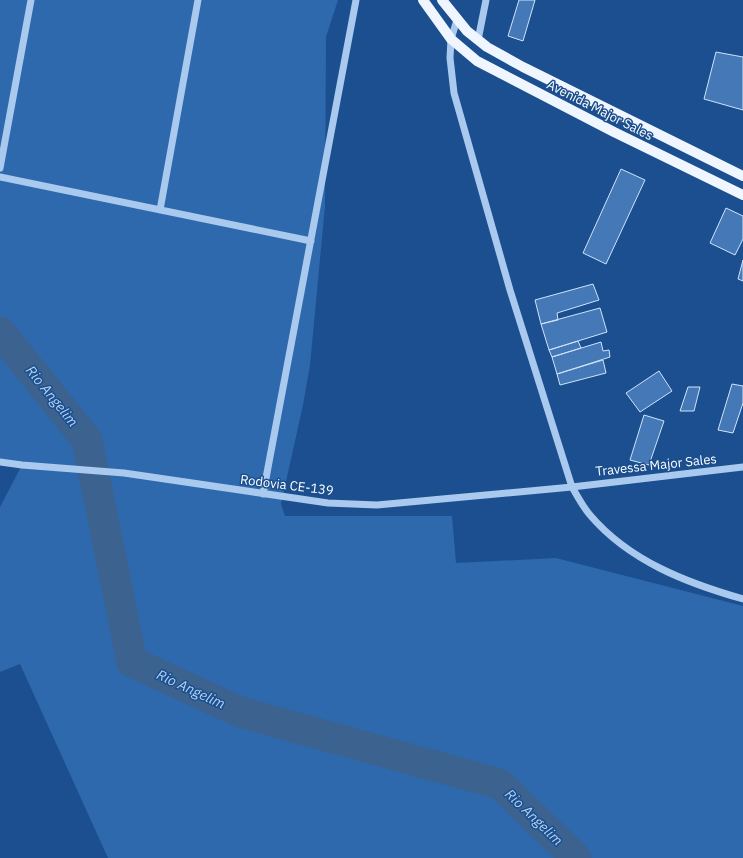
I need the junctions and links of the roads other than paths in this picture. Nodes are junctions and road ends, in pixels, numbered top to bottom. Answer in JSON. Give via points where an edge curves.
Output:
{"nodes":[{"id":1,"x":31,"y":0,"type":"edge"},
{"id":2,"x":198,"y":0,"type":"edge"},
{"id":3,"x":356,"y":0,"type":"edge"},
{"id":4,"x":423,"y":0,"type":"edge"},
{"id":5,"x":442,"y":0,"type":"edge"},
{"id":6,"x":486,"y":0,"type":"edge"},
{"id":7,"x":457,"y":20,"type":"junction"},
{"id":8,"x":451,"y":39,"type":"junction"},
{"id":9,"x":478,"y":40,"type":"junction"},
{"id":10,"x":0,"y":168,"type":"edge"},
{"id":11,"x":743,"y":176,"type":"edge"},
{"id":12,"x":0,"y":177,"type":"edge"},
{"id":13,"x":743,"y":195,"type":"edge"},
{"id":14,"x":160,"y":210,"type":"junction"},
{"id":15,"x":311,"y":241,"type":"junction"},
{"id":16,"x":0,"y":462,"type":"edge"},
{"id":17,"x":743,"y":467,"type":"edge"},
{"id":18,"x":572,"y":487,"type":"junction"},
{"id":19,"x":263,"y":494,"type":"junction"},
{"id":20,"x":743,"y":599,"type":"edge"}],
"edges":[{"from":1,"to":10,"type":"street"},
{"from":2,"to":14,"type":"street"},
{"from":3,"to":15,"type":"street"},
{"from":4,"to":8,"type":"main road","name":"Avenida Major Sales"},
{"from":5,"to":7,"type":"main road","name":"Avenida Major Sales"},
{"from":6,"to":9,"type":"street"},
{"from":7,"to":8,"type":"street"},
{"from":7,"to":9,"type":"main road","name":"Avenida Major Sales"},
{"from":8,"to":13,"type":"main road","name":"Avenida Major Sales","via":[[477,61]]},
{"from":8,"to":18,"type":"street","via":[[450,58],[454,93],[510,290]]},
{"from":9,"to":11,"type":"main road","name":"Avenida Major Sales","via":[[523,67]]},
{"from":12,"to":14,"type":"street"},
{"from":14,"to":15,"type":"street"},
{"from":15,"to":19,"type":"street"},
{"from":16,"to":19,"type":"street","name":"Rodovia CE-139","via":[[124,473]]},
{"from":17,"to":18,"type":"street","name":"Travessa Major Sales"},
{"from":18,"to":19,"type":"street","name":"Rodovia CE-139","via":[[377,505],[328,503]]},
{"from":18,"to":20,"type":"street","via":[[603,529],[639,557],[704,588]]}]}
